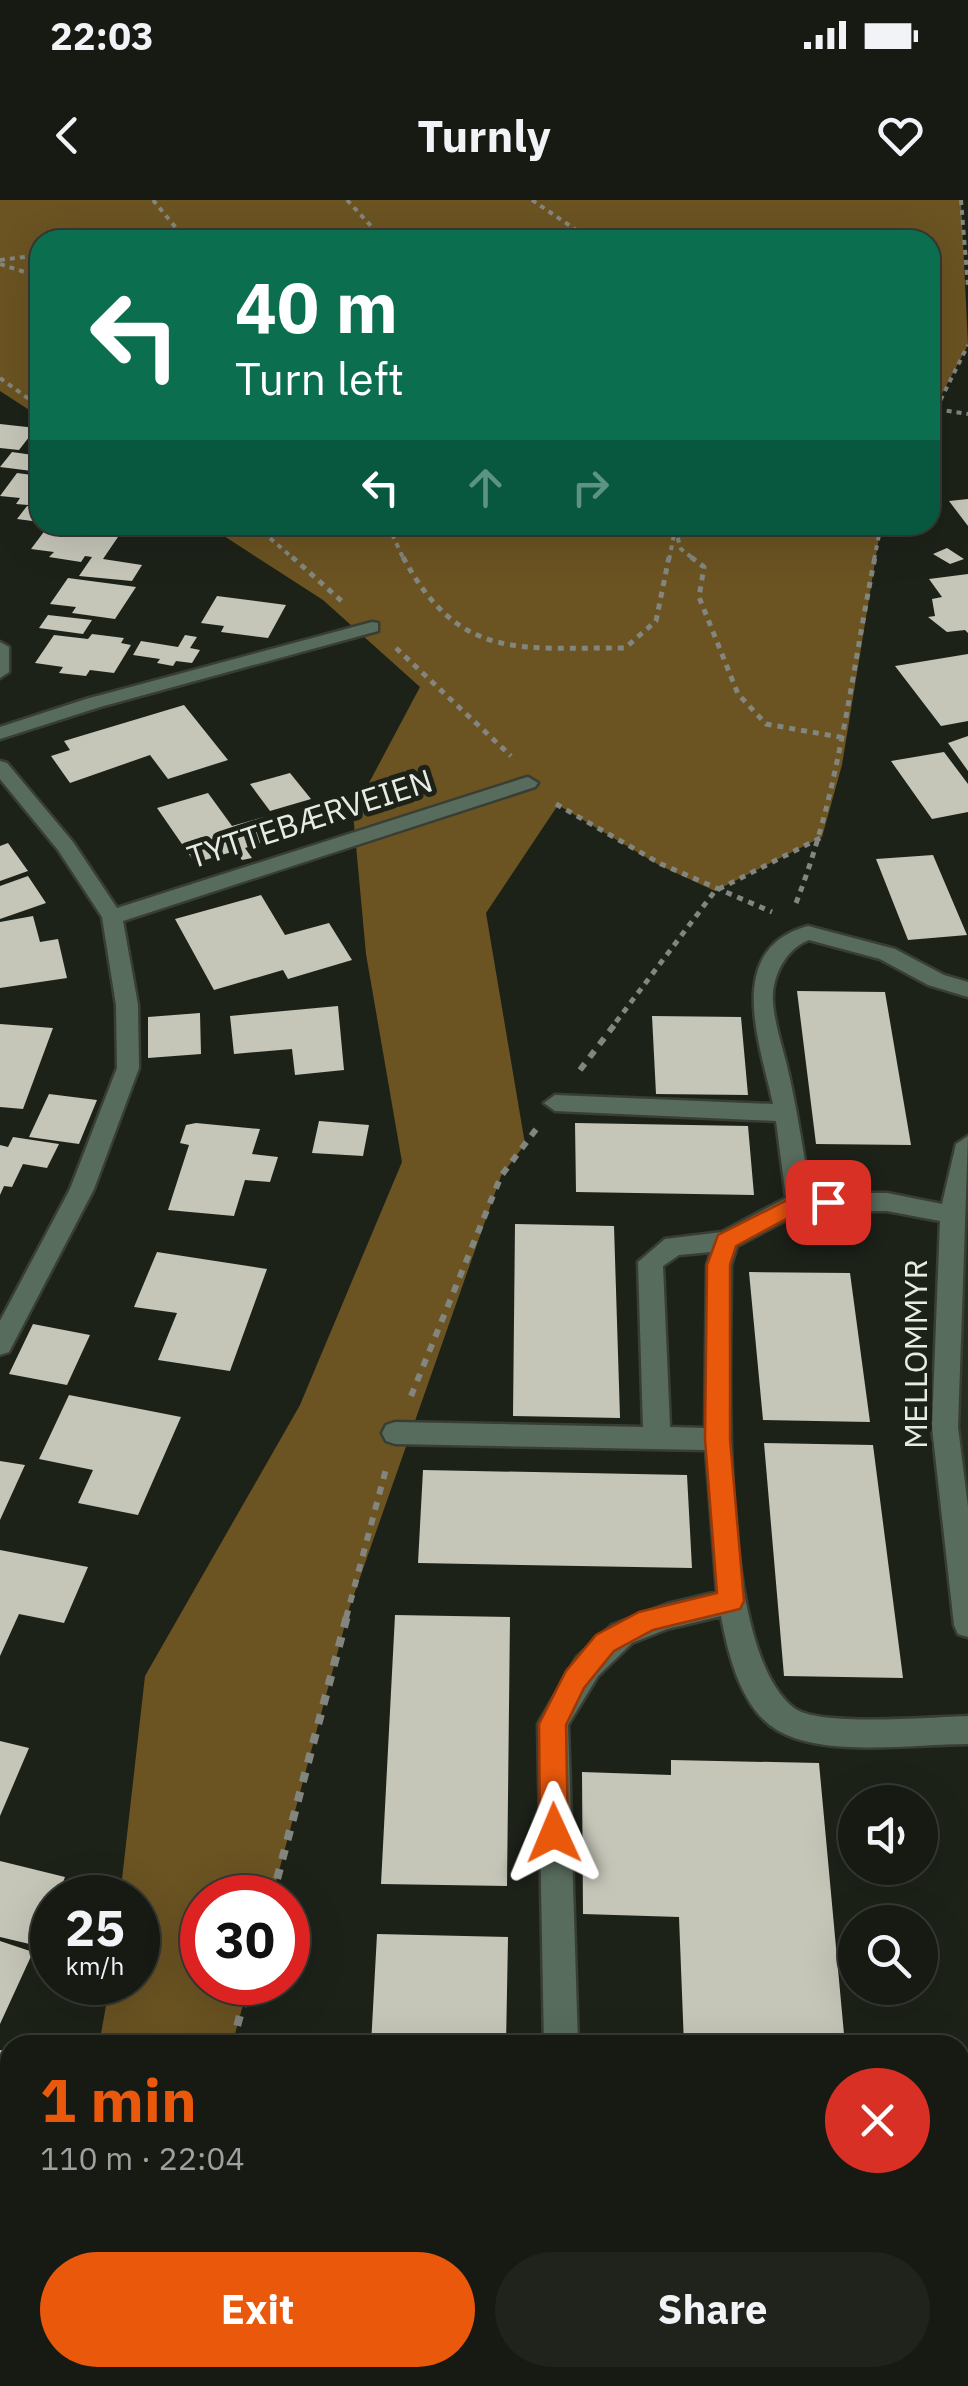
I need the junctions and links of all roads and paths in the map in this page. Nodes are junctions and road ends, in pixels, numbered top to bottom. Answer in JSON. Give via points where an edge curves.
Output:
{"nodes":[{"id":1,"x":153,"y":200,"type":"edge"},
{"id":2,"x":347,"y":200,"type":"edge"},
{"id":3,"x":532,"y":200,"type":"edge"},
{"id":4,"x":961,"y":200,"type":"edge"},
{"id":5,"x":178,"y":230,"type":"edge"},
{"id":6,"x":375,"y":230,"type":"edge"},
{"id":7,"x":576,"y":230,"type":"edge"},
{"id":8,"x":30,"y":257,"type":"edge"},
{"id":9,"x":0,"y":262,"type":"edge"},
{"id":10,"x":30,"y":274,"type":"edge"},
{"id":11,"x":968,"y":287,"type":"edge"},
{"id":12,"x":968,"y":345,"type":"edge"},
{"id":13,"x":0,"y":378,"type":"edge"},
{"id":14,"x":30,"y":400,"type":"edge"},
{"id":15,"x":940,"y":401,"type":"edge"},
{"id":16,"x":940,"y":410,"type":"edge"},
{"id":17,"x":968,"y":414,"type":"edge"},
{"id":18,"x":392,"y":535,"type":"edge"},
{"id":19,"x":674,"y":535,"type":"edge"},
{"id":20,"x":677,"y":535,"type":"edge"},
{"id":21,"x":878,"y":535,"type":"edge"},
{"id":22,"x":372,"y":628,"type":"dead end"},
{"id":23,"x":0,"y":647,"type":"edge"},
{"id":24,"x":0,"y":672,"type":"edge"},
{"id":25,"x":0,"y":733,"type":"edge"},
{"id":26,"x":845,"y":738,"type":"junction"},
{"id":27,"x":0,"y":767,"type":"edge"},
{"id":28,"x":528,"y":783,"type":"dead end"},
{"id":29,"x":822,"y":837,"type":"junction"},
{"id":30,"x":112,"y":917,"type":"junction"},
{"id":31,"x":790,"y":919,"type":"dead end"},
{"id":32,"x":968,"y":990,"type":"edge"},
{"id":33,"x":555,"y":1103,"type":"junction"},
{"id":34,"x":786,"y":1113,"type":"junction"},
{"id":35,"x":967,"y":1151,"type":"edge"},
{"id":36,"x":799,"y":1202,"type":"junction"},
{"id":37,"x":952,"y":1215,"type":"junction"},
{"id":38,"x":726,"y":1241,"type":"junction"},
{"id":39,"x":0,"y":1345,"type":"edge"},
{"id":40,"x":395,"y":1433,"type":"junction"},
{"id":41,"x":657,"y":1438,"type":"junction"},
{"id":42,"x":718,"y":1439,"type":"junction"},
{"id":43,"x":961,"y":1480,"type":"edge"},
{"id":44,"x":731,"y":1601,"type":"junction"},
{"id":45,"x":968,"y":1626,"type":"edge"},
{"id":46,"x":968,"y":1730,"type":"edge"},
{"id":47,"x":278,"y":1875,"type":"edge"},
{"id":48,"x":243,"y":2005,"type":"edge"},
{"id":49,"x":235,"y":2035,"type":"edge"},
{"id":50,"x":561,"y":2035,"type":"edge"}],
"edges":[{"from":1,"to":5,"type":"path"},
{"from":2,"to":6,"type":"path"},
{"from":3,"to":7,"type":"path"},
{"from":4,"to":11,"type":"path"},
{"from":8,"to":9,"type":"path"},
{"from":9,"to":10,"type":"path"},
{"from":12,"to":15,"type":"path"},
{"from":13,"to":14,"type":"path"},
{"from":16,"to":17,"type":"path"},
{"from":18,"to":19,"type":"path","via":[[404,565],[448,618],[500,645],[625,648],[656,622]]},
{"from":20,"to":26,"type":"path","via":[[681,550],[704,567],[699,596],[738,694],[766,724]]},
{"from":21,"to":26,"type":"path"},
{"from":22,"to":25,"type":"street"},
{"from":23,"to":24,"type":"street"},
{"from":26,"to":29,"type":"path"},
{"from":27,"to":30,"type":"street","via":[[66,846]]},
{"from":28,"to":30,"type":"street","name":"TYTTEBÆRVEIEN"},
{"from":29,"to":31,"type":"path"},
{"from":29,"to":33,"type":"path","via":[[715,892]]},
{"from":30,"to":39,"type":"street","via":[[128,1068],[82,1189]]},
{"from":32,"to":34,"type":"street","via":[[887,954],[808,933],[792,939],[765,977],[762,1002]]},
{"from":33,"to":34,"type":"street"},
{"from":33,"to":40,"type":"path","via":[[502,1176]]},
{"from":34,"to":36,"type":"street"},
{"from":35,"to":37,"type":"street","name":"MELLOMMYR"},
{"from":36,"to":37,"type":"street","via":[[886,1202]]},
{"from":36,"to":38,"type":"street"},
{"from":37,"to":43,"type":"street","name":"MELLOMMYR","via":[[945,1427]]},
{"from":38,"to":41,"type":"street","via":[[674,1246],[650,1262]]},
{"from":38,"to":42,"type":"street","via":[[718,1265]]},
{"from":40,"to":41,"type":"street"},
{"from":40,"to":47,"type":"path"},
{"from":41,"to":42,"type":"street"},
{"from":42,"to":44,"type":"street"},
{"from":43,"to":45,"type":"street","name":"MELLOMMYR"},
{"from":44,"to":46,"type":"street","via":[[742,1657],[760,1697],[785,1720],[821,1730]]},
{"from":44,"to":50,"type":"street","via":[[648,1620],[605,1643],[552,1724]]},
{"from":48,"to":49,"type":"path"}]}
